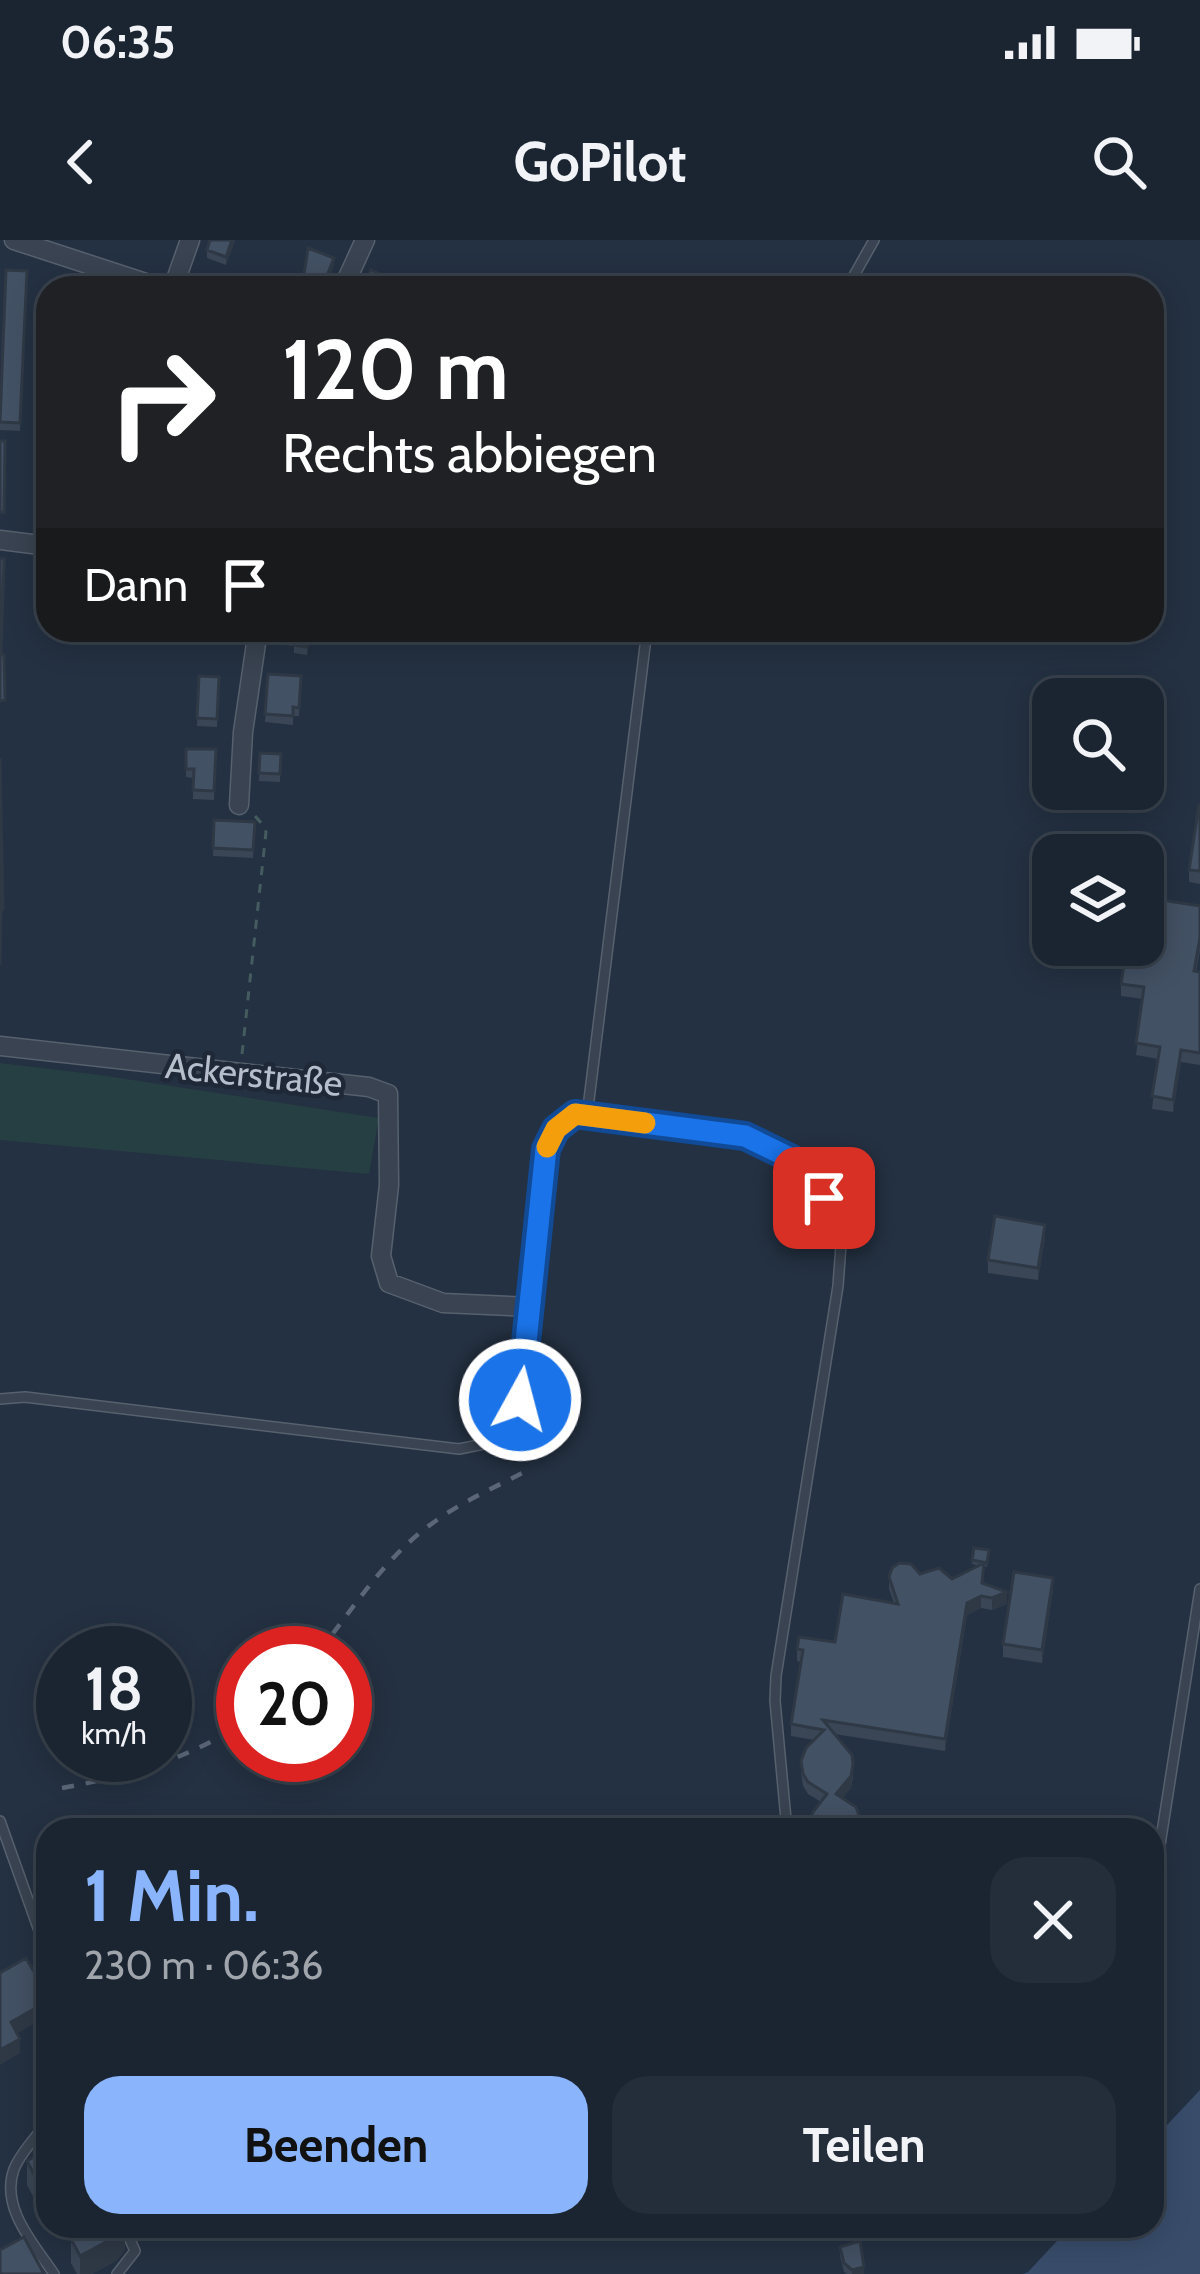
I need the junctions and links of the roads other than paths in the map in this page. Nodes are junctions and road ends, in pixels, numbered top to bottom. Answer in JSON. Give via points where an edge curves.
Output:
{"nodes":[{"id":1,"x":14,"y":240,"type":"edge"},
{"id":2,"x":190,"y":240,"type":"edge"},
{"id":3,"x":365,"y":240,"type":"edge"},
{"id":4,"x":874,"y":240,"type":"edge"},
{"id":5,"x":124,"y":276,"type":"edge"},
{"id":6,"x":177,"y":276,"type":"edge"},
{"id":7,"x":348,"y":276,"type":"edge"},
{"id":8,"x":854,"y":276,"type":"edge"},
{"id":9,"x":0,"y":540,"type":"edge"},
{"id":10,"x":36,"y":544,"type":"edge"},
{"id":11,"x":256,"y":642,"type":"edge"},
{"id":12,"x":646,"y":642,"type":"edge"},
{"id":13,"x":238,"y":805,"type":"road end"},
{"id":14,"x":0,"y":1046,"type":"edge"},
{"id":15,"x":587,"y":1116,"type":"junction"},
{"id":16,"x":531,"y":1307,"type":"junction"},
{"id":17,"x":0,"y":1399,"type":"edge"},
{"id":18,"x":1200,"y":1589,"type":"edge"},
{"id":19,"x":786,"y":1818,"type":"edge"},
{"id":20,"x":1164,"y":1819,"type":"edge"},
{"id":21,"x":0,"y":1821,"type":"edge"},
{"id":22,"x":36,"y":1922,"type":"edge"},
{"id":23,"x":36,"y":2137,"type":"edge"},
{"id":24,"x":129,"y":2238,"type":"edge"},
{"id":25,"x":55,"y":2274,"type":"edge"},
{"id":26,"x":117,"y":2274,"type":"edge"}],
"edges":[{"from":1,"to":5,"type":"street"},
{"from":2,"to":6,"type":"street"},
{"from":3,"to":7,"type":"street"},
{"from":4,"to":8,"type":"lane"},
{"from":9,"to":10,"type":"street"},
{"from":11,"to":13,"type":"street"},
{"from":12,"to":15,"type":"lane"},
{"from":14,"to":16,"type":"street","name":"Ackerstraße","via":[[388,1094],[381,1256],[389,1283],[443,1304]]},
{"from":15,"to":16,"type":"lane","via":[[575,1114],[556,1129],[546,1149]]},
{"from":15,"to":19,"type":"lane","via":[[745,1136],[792,1159],[824,1198],[841,1245],[776,1676]]},
{"from":16,"to":17,"type":"lane","via":[[514,1419],[499,1441],[459,1449]]},
{"from":18,"to":20,"type":"lane"},
{"from":21,"to":22,"type":"lane"},
{"from":23,"to":25,"type":"lane","via":[[14,2167],[11,2211]]},
{"from":24,"to":26,"type":"lane","via":[[135,2251]]}]}
